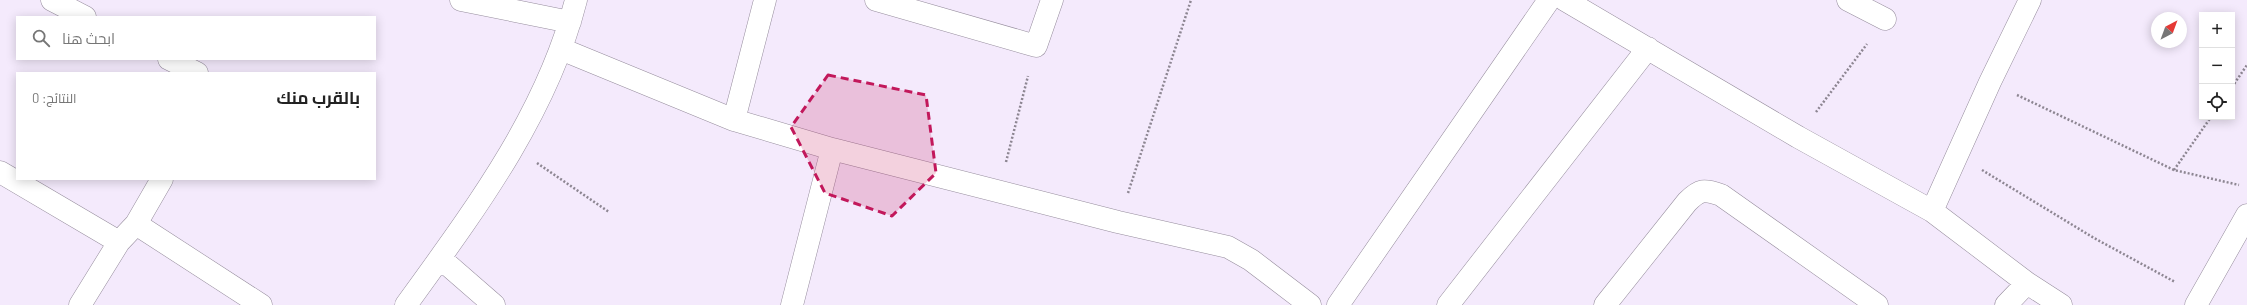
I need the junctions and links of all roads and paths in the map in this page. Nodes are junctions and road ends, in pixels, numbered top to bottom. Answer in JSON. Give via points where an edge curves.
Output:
{"nodes":[{"id":1,"x":52,"y":0,"type":"edge"},
{"id":2,"x":461,"y":0,"type":"edge"},
{"id":3,"x":576,"y":0,"type":"edge"},
{"id":4,"x":765,"y":0,"type":"edge"},
{"id":5,"x":876,"y":0,"type":"edge"},
{"id":6,"x":1052,"y":0,"type":"edge"},
{"id":7,"x":1191,"y":0,"type":"edge"},
{"id":8,"x":1549,"y":0,"type":"edge"},
{"id":9,"x":1565,"y":0,"type":"edge"},
{"id":10,"x":1848,"y":0,"type":"edge"},
{"id":11,"x":2030,"y":0,"type":"edge"},
{"id":12,"x":83,"y":16,"type":"edge"},
{"id":13,"x":1885,"y":19,"type":"joint"},
{"id":14,"x":570,"y":22,"type":"junction"},
{"id":15,"x":1036,"y":46,"type":"junction"},
{"id":16,"x":1648,"y":48,"type":"junction"},
{"id":17,"x":561,"y":49,"type":"junction"},
{"id":18,"x":171,"y":60,"type":"edge"},
{"id":19,"x":2247,"y":66,"type":"edge"},
{"id":20,"x":195,"y":72,"type":"edge"},
{"id":21,"x":1990,"y":82,"type":"junction"},
{"id":22,"x":2234,"y":84,"type":"edge"},
{"id":23,"x":734,"y":120,"type":"junction"},
{"id":24,"x":2209,"y":120,"type":"edge"},
{"id":25,"x":1798,"y":137,"type":"junction"},
{"id":26,"x":514,"y":147,"type":"junction"},
{"id":27,"x":832,"y":149,"type":"junction"},
{"id":28,"x":1956,"y":154,"type":"junction"},
{"id":29,"x":2174,"y":170,"type":"junction"},
{"id":30,"x":0,"y":172,"type":"edge"},
{"id":31,"x":161,"y":180,"type":"edge"},
{"id":32,"x":2247,"y":187,"type":"edge"},
{"id":33,"x":998,"y":192,"type":"junction"},
{"id":34,"x":1932,"y":211,"type":"junction"},
{"id":35,"x":609,"y":212,"type":"dead end"},
{"id":36,"x":2247,"y":215,"type":"edge"},
{"id":37,"x":1118,"y":222,"type":"junction"},
{"id":38,"x":136,"y":224,"type":"junction"},
{"id":39,"x":119,"y":242,"type":"junction"},
{"id":40,"x":440,"y":258,"type":"junction"},
{"id":41,"x":2027,"y":283,"type":"junction"},
{"id":42,"x":2199,"y":301,"type":"edge"},
{"id":43,"x":80,"y":305,"type":"edge"},
{"id":44,"x":261,"y":305,"type":"edge"},
{"id":45,"x":406,"y":305,"type":"edge"},
{"id":46,"x":494,"y":305,"type":"edge"},
{"id":47,"x":792,"y":305,"type":"edge"},
{"id":48,"x":1310,"y":305,"type":"edge"},
{"id":49,"x":1338,"y":305,"type":"edge"},
{"id":50,"x":1448,"y":305,"type":"edge"},
{"id":51,"x":1605,"y":305,"type":"edge"},
{"id":52,"x":1877,"y":305,"type":"edge"},
{"id":53,"x":2006,"y":305,"type":"edge"},
{"id":54,"x":2061,"y":305,"type":"edge"}],
"edges":[{"from":1,"to":12,"type":"street"},
{"from":2,"to":14,"type":"street"},
{"from":3,"to":14,"type":"street"},
{"from":4,"to":23,"type":"street"},
{"from":5,"to":15,"type":"street"},
{"from":6,"to":15,"type":"street"},
{"from":7,"to":37,"type":"path"},
{"from":8,"to":49,"type":"street"},
{"from":9,"to":16,"type":"street"},
{"from":10,"to":13,"type":"street"},
{"from":11,"to":21,"type":"street"},
{"from":13,"to":25,"type":"path"},
{"from":14,"to":17,"type":"street"},
{"from":15,"to":33,"type":"path"},
{"from":16,"to":25,"type":"street"},
{"from":16,"to":50,"type":"street"},
{"from":17,"to":23,"type":"street"},
{"from":17,"to":26,"type":"street","via":[[546,88]]},
{"from":18,"to":20,"type":"street"},
{"from":19,"to":22,"type":"path"},
{"from":21,"to":28,"type":"street"},
{"from":21,"to":29,"type":"path"},
{"from":23,"to":27,"type":"street"},
{"from":24,"to":29,"type":"path"},
{"from":25,"to":34,"type":"street"},
{"from":26,"to":35,"type":"path"},
{"from":26,"to":40,"type":"street"},
{"from":27,"to":33,"type":"street"},
{"from":27,"to":47,"type":"street"},
{"from":28,"to":34,"type":"street"},
{"from":28,"to":42,"type":"path"},
{"from":29,"to":32,"type":"path"},
{"from":30,"to":39,"type":"street"},
{"from":31,"to":38,"type":"street"},
{"from":33,"to":37,"type":"street"},
{"from":34,"to":41,"type":"street"},
{"from":36,"to":42,"type":"street"},
{"from":37,"to":48,"type":"street","via":[[1228,247],[1251,260]]},
{"from":38,"to":39,"type":"street"},
{"from":38,"to":44,"type":"street"},
{"from":39,"to":43,"type":"street"},
{"from":40,"to":45,"type":"street"},
{"from":40,"to":46,"type":"street"},
{"from":41,"to":53,"type":"street"},
{"from":41,"to":54,"type":"street"},
{"from":51,"to":52,"type":"street","via":[[1688,202],[1696,193],[1707,190],[1720,195]]}]}
